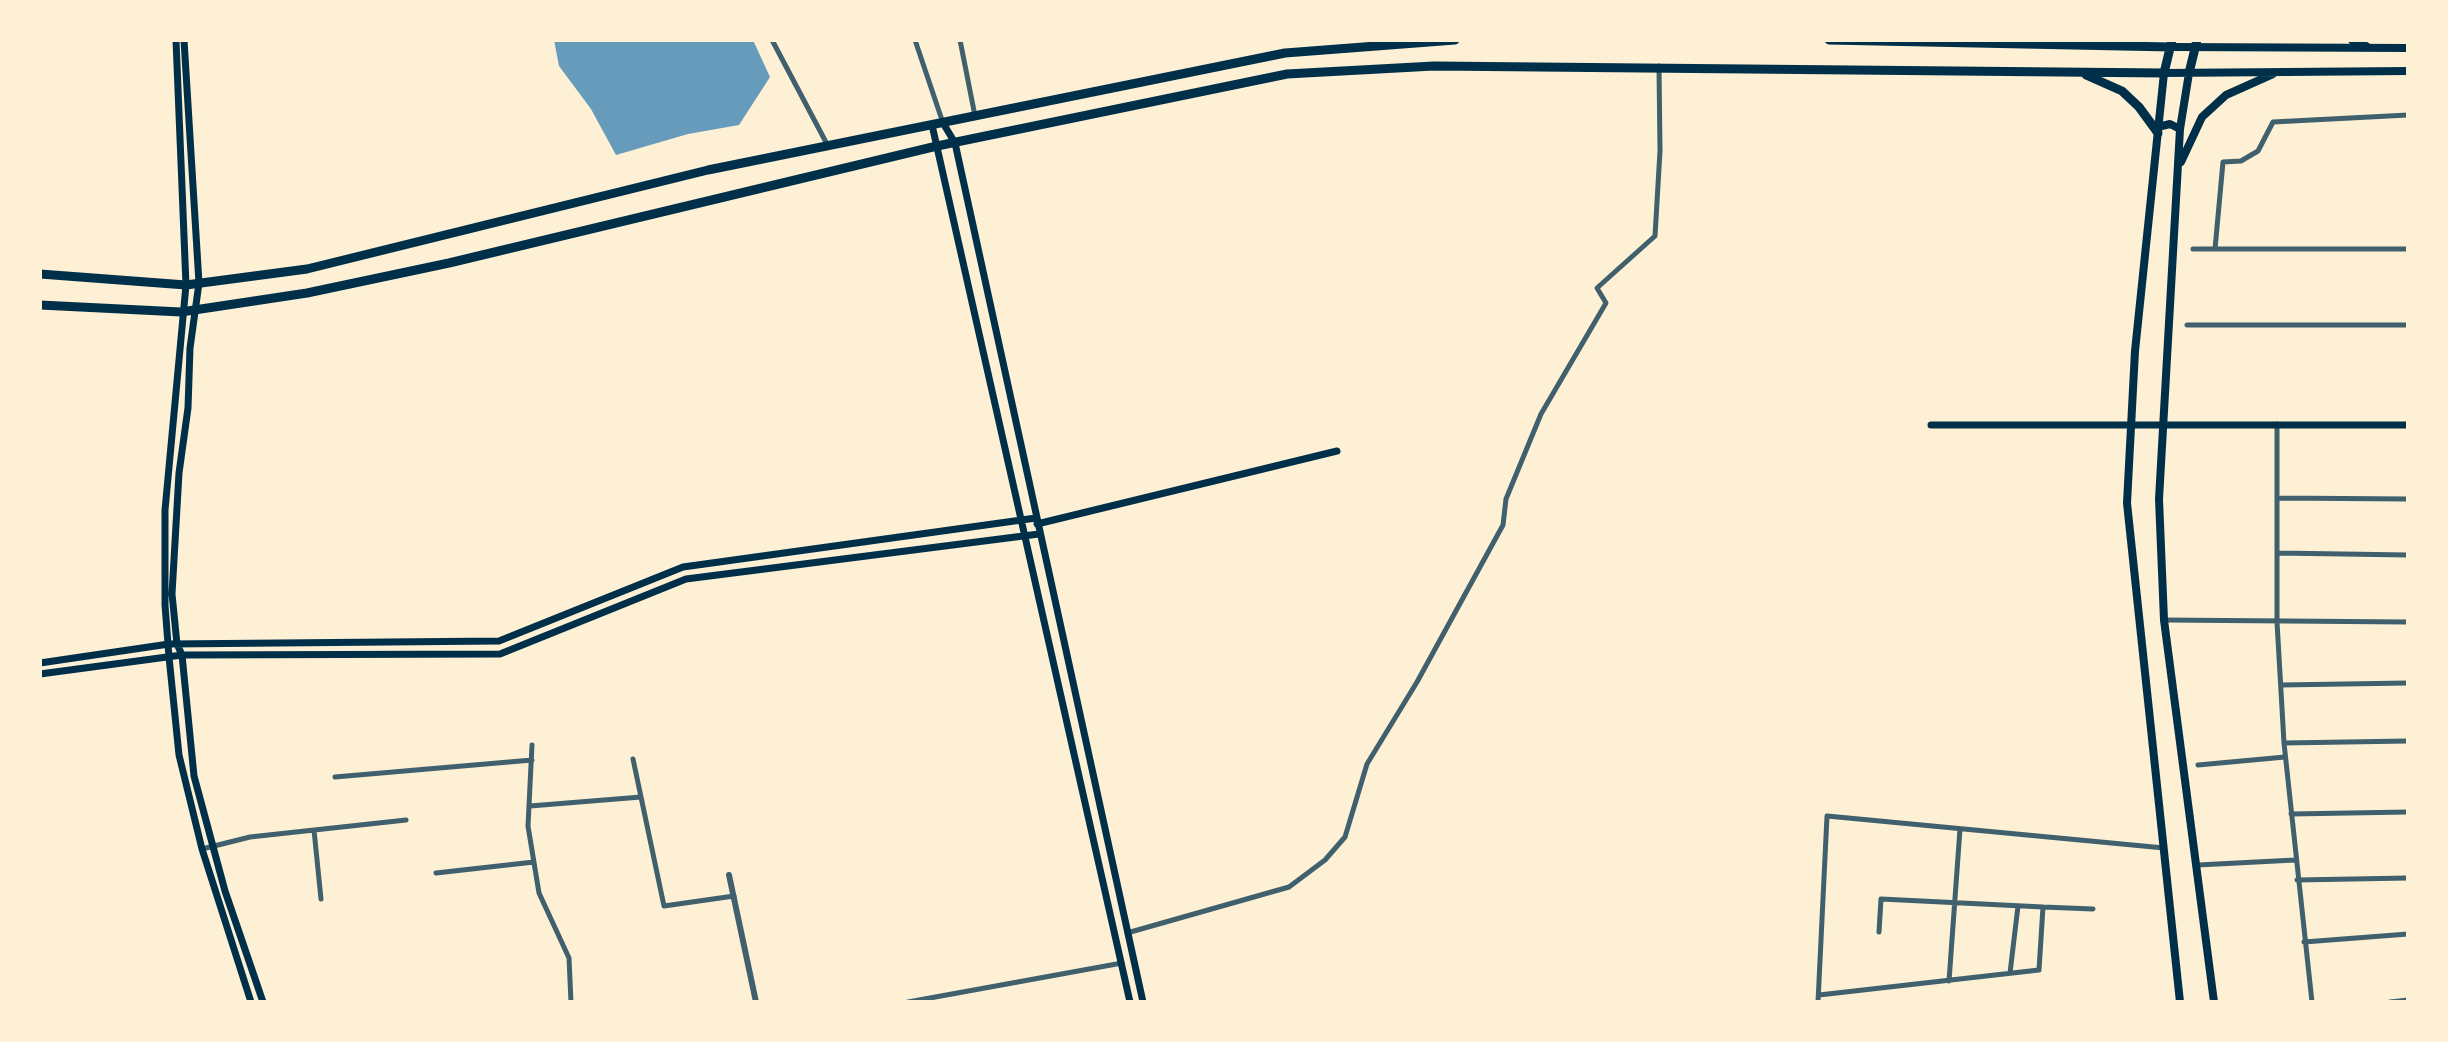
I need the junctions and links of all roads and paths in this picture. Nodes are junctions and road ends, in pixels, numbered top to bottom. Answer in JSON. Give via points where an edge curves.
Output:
{"nodes":[{"id":1,"x":176,"y":40,"type":"edge"},
{"id":2,"x":184,"y":40,"type":"edge"},
{"id":3,"x":772,"y":40,"type":"edge"},
{"id":4,"x":915,"y":40,"type":"edge"},
{"id":5,"x":960,"y":40,"type":"edge"},
{"id":6,"x":1455,"y":40,"type":"edge"},
{"id":7,"x":1829,"y":40,"type":"edge"},
{"id":8,"x":2103,"y":40,"type":"edge"},
{"id":9,"x":2352,"y":40,"type":"edge"},
{"id":10,"x":2171,"y":44,"type":"edge"},
{"id":11,"x":2196,"y":44,"type":"edge"},
{"id":12,"x":2086,"y":45,"type":"junction"},
{"id":13,"x":2372,"y":48,"type":"junction"},
{"id":14,"x":2408,"y":48,"type":"edge"},
{"id":15,"x":1659,"y":66,"type":"junction"},
{"id":16,"x":2408,"y":71,"type":"edge"},
{"id":17,"x":2278,"y":72,"type":"junction"},
{"id":18,"x":2081,"y":73,"type":"junction"},
{"id":19,"x":2164,"y":73,"type":"junction"},
{"id":20,"x":2189,"y":73,"type":"junction"},
{"id":21,"x":2408,"y":115,"type":"edge"},
{"id":22,"x":975,"y":117,"type":"junction"},
{"id":23,"x":943,"y":123,"type":"junction"},
{"id":24,"x":932,"y":125,"type":"junction"},
{"id":25,"x":2180,"y":128,"type":"junction"},
{"id":26,"x":2158,"y":130,"type":"junction"},
{"id":27,"x":955,"y":143,"type":"junction"},
{"id":28,"x":828,"y":146,"type":"junction"},
{"id":29,"x":937,"y":146,"type":"junction"},
{"id":30,"x":2178,"y":172,"type":"junction"},
{"id":31,"x":2193,"y":249,"type":"dead end"},
{"id":32,"x":2215,"y":249,"type":"junction"},
{"id":33,"x":2408,"y":249,"type":"edge"},
{"id":34,"x":40,"y":274,"type":"edge"},
{"id":35,"x":199,"y":284,"type":"junction"},
{"id":36,"x":186,"y":285,"type":"junction"},
{"id":37,"x":40,"y":304,"type":"edge"},
{"id":38,"x":196,"y":310,"type":"junction"},
{"id":39,"x":181,"y":312,"type":"junction"},
{"id":40,"x":2187,"y":325,"type":"dead end"},
{"id":41,"x":2408,"y":325,"type":"edge"},
{"id":42,"x":2130,"y":424,"type":"junction"},
{"id":43,"x":2163,"y":424,"type":"junction"},
{"id":44,"x":2277,"y":424,"type":"junction"},
{"id":45,"x":1931,"y":425,"type":"dead end"},
{"id":46,"x":2408,"y":425,"type":"edge"},
{"id":47,"x":1338,"y":452,"type":"dead end"},
{"id":48,"x":2277,"y":498,"type":"junction"},
{"id":49,"x":2408,"y":499,"type":"edge"},
{"id":50,"x":1022,"y":521,"type":"junction"},
{"id":51,"x":1036,"y":521,"type":"junction"},
{"id":52,"x":1039,"y":534,"type":"junction"},
{"id":53,"x":1026,"y":538,"type":"junction"},
{"id":54,"x":2277,"y":553,"type":"junction"},
{"id":55,"x":2408,"y":555,"type":"edge"},
{"id":56,"x":2164,"y":620,"type":"junction"},
{"id":57,"x":2277,"y":622,"type":"junction"},
{"id":58,"x":2408,"y":622,"type":"edge"},
{"id":59,"x":173,"y":644,"type":"junction"},
{"id":60,"x":182,"y":655,"type":"junction"},
{"id":61,"x":169,"y":657,"type":"junction"},
{"id":62,"x":40,"y":663,"type":"edge"},
{"id":63,"x":40,"y":674,"type":"edge"},
{"id":64,"x":2408,"y":682,"type":"edge"},
{"id":65,"x":2281,"y":685,"type":"junction"},
{"id":66,"x":2408,"y":741,"type":"edge"},
{"id":67,"x":2284,"y":743,"type":"junction"},
{"id":68,"x":532,"y":745,"type":"dead end"},
{"id":69,"x":2286,"y":757,"type":"junction"},
{"id":70,"x":633,"y":759,"type":"dead end"},
{"id":71,"x":532,"y":760,"type":"junction"},
{"id":72,"x":2198,"y":765,"type":"dead end"},
{"id":73,"x":335,"y":777,"type":"dead end"},
{"id":74,"x":641,"y":797,"type":"junction"},
{"id":75,"x":530,"y":806,"type":"junction"},
{"id":76,"x":2408,"y":812,"type":"edge"},
{"id":77,"x":2291,"y":814,"type":"junction"},
{"id":78,"x":406,"y":820,"type":"dead end"},
{"id":79,"x":1960,"y":829,"type":"junction"},
{"id":80,"x":314,"y":830,"type":"junction"},
{"id":81,"x":212,"y":845,"type":"junction"},
{"id":82,"x":2164,"y":848,"type":"junction"},
{"id":83,"x":202,"y":849,"type":"junction"},
{"id":84,"x":2295,"y":860,"type":"junction"},
{"id":85,"x":534,"y":862,"type":"junction"},
{"id":86,"x":2198,"y":865,"type":"junction"},
{"id":87,"x":436,"y":873,"type":"dead end"},
{"id":88,"x":729,"y":875,"type":"dead end"},
{"id":89,"x":2408,"y":878,"type":"edge"},
{"id":90,"x":2297,"y":880,"type":"junction"},
{"id":91,"x":734,"y":896,"type":"junction"},
{"id":92,"x":321,"y":899,"type":"dead end"},
{"id":93,"x":1957,"y":903,"type":"junction"},
{"id":94,"x":2018,"y":906,"type":"junction"},
{"id":95,"x":2043,"y":907,"type":"junction"},
{"id":96,"x":2093,"y":909,"type":"dead end"},
{"id":97,"x":1879,"y":932,"type":"dead end"},
{"id":98,"x":1127,"y":933,"type":"junction"},
{"id":99,"x":2408,"y":934,"type":"edge"},
{"id":100,"x":2304,"y":942,"type":"junction"},
{"id":101,"x":1122,"y":962,"type":"junction"},
{"id":102,"x":2010,"y":973,"type":"junction"},
{"id":103,"x":1949,"y":981,"type":"junction"},
{"id":104,"x":1818,"y":998,"type":"edge"},
{"id":105,"x":2408,"y":1000,"type":"edge"},
{"id":106,"x":926,"y":1001,"type":"edge"},
{"id":107,"x":251,"y":1002,"type":"edge"},
{"id":108,"x":263,"y":1002,"type":"edge"},
{"id":109,"x":571,"y":1002,"type":"edge"},
{"id":110,"x":756,"y":1002,"type":"edge"},
{"id":111,"x":908,"y":1002,"type":"edge"},
{"id":112,"x":1130,"y":1002,"type":"edge"},
{"id":113,"x":1143,"y":1002,"type":"edge"},
{"id":114,"x":2179,"y":1002,"type":"edge"},
{"id":115,"x":2214,"y":1002,"type":"edge"},
{"id":116,"x":2312,"y":1002,"type":"edge"},
{"id":117,"x":2390,"y":1002,"type":"edge"}],
"edges":[{"from":1,"to":36,"type":"main road"},
{"from":2,"to":35,"type":"main road"},
{"from":3,"to":28,"type":"street"},
{"from":4,"to":23,"type":"street"},
{"from":5,"to":22,"type":"street"},
{"from":6,"to":22,"type":"highway","via":[[1285,54]]},
{"from":7,"to":12,"type":"highway"},
{"from":8,"to":12,"type":"highway"},
{"from":9,"to":13,"type":"main road"},
{"from":10,"to":11,"type":"main road"},
{"from":10,"to":12,"type":"highway"},
{"from":10,"to":19,"type":"highway"},
{"from":11,"to":13,"type":"main road"},
{"from":11,"to":20,"type":"highway"},
{"from":13,"to":14,"type":"main road"},
{"from":15,"to":18,"type":"highway"},
{"from":15,"to":27,"type":"highway","via":[[1434,65],[1287,74]]},
{"from":15,"to":98,"type":"street","via":[[1655,236],[1597,288],[1606,303],[1541,414],[1506,499],[1503,525],[1418,682],[1367,764],[1345,837],[1325,860],[1289,887]]},
{"from":16,"to":17,"type":"main road"},
{"from":17,"to":20,"type":"main road"},
{"from":17,"to":30,"type":"main road","via":[[2226,95],[2201,119]]},
{"from":18,"to":19,"type":"highway"},
{"from":18,"to":26,"type":"highway","via":[[2122,91]]},
{"from":19,"to":20,"type":"main road"},
{"from":19,"to":26,"type":"main road"},
{"from":20,"to":25,"type":"main road"},
{"from":21,"to":32,"type":"street","via":[[2273,122],[2258,151],[2241,161],[2223,162]]},
{"from":22,"to":23,"type":"highway"},
{"from":23,"to":24,"type":"highway"},
{"from":23,"to":27,"type":"main road"},
{"from":24,"to":28,"type":"highway"},
{"from":24,"to":29,"type":"main road"},
{"from":25,"to":26,"type":"main road","via":[[2169,124]]},
{"from":25,"to":30,"type":"main road"},
{"from":26,"to":42,"type":"main road"},
{"from":27,"to":29,"type":"highway"},
{"from":27,"to":51,"type":"main road"},
{"from":28,"to":35,"type":"highway","via":[[708,170],[307,269]]},
{"from":29,"to":38,"type":"highway","via":[[449,263],[307,293]]},
{"from":29,"to":50,"type":"main road"},
{"from":30,"to":43,"type":"main road"},
{"from":31,"to":32,"type":"street"},
{"from":32,"to":33,"type":"street"},
{"from":34,"to":36,"type":"highway"},
{"from":35,"to":36,"type":"highway"},
{"from":35,"to":38,"type":"main road"},
{"from":36,"to":39,"type":"main road"},
{"from":37,"to":39,"type":"highway"},
{"from":38,"to":39,"type":"highway"},
{"from":38,"to":59,"type":"main road","via":[[179,473]]},
{"from":39,"to":59,"type":"main road","via":[[165,510],[165,605]]},
{"from":40,"to":41,"type":"street"},
{"from":42,"to":43,"type":"main road"},
{"from":42,"to":45,"type":"main road"},
{"from":42,"to":82,"type":"main road","via":[[2127,503],[2131,561]]},
{"from":43,"to":44,"type":"main road"},
{"from":43,"to":56,"type":"main road","via":[[2159,499]]},
{"from":44,"to":46,"type":"main road"},
{"from":44,"to":48,"type":"street"},
{"from":47,"to":51,"type":"main road"},
{"from":48,"to":49,"type":"street"},
{"from":48,"to":54,"type":"street"},
{"from":50,"to":51,"type":"main road"},
{"from":50,"to":53,"type":"main road"},
{"from":50,"to":59,"type":"main road","via":[[683,567],[499,641]]},
{"from":51,"to":52,"type":"main road"},
{"from":52,"to":53,"type":"main road"},
{"from":52,"to":98,"type":"main road"},
{"from":53,"to":60,"type":"main road","via":[[686,579],[500,654]]},
{"from":53,"to":101,"type":"main road"},
{"from":54,"to":55,"type":"street"},
{"from":54,"to":57,"type":"street"},
{"from":56,"to":57,"type":"street"},
{"from":56,"to":86,"type":"main road"},
{"from":57,"to":58,"type":"street"},
{"from":57,"to":65,"type":"street"},
{"from":59,"to":60,"type":"main road"},
{"from":59,"to":61,"type":"main road"},
{"from":59,"to":62,"type":"main road"},
{"from":60,"to":61,"type":"main road"},
{"from":60,"to":81,"type":"main road","via":[[194,776]]},
{"from":61,"to":63,"type":"main road"},
{"from":61,"to":83,"type":"main road","via":[[179,755]]},
{"from":64,"to":65,"type":"street"},
{"from":65,"to":67,"type":"street"},
{"from":66,"to":67,"type":"street"},
{"from":67,"to":69,"type":"street"},
{"from":68,"to":71,"type":"street"},
{"from":69,"to":72,"type":"street"},
{"from":69,"to":77,"type":"street"},
{"from":70,"to":74,"type":"street"},
{"from":71,"to":73,"type":"street"},
{"from":71,"to":75,"type":"street"},
{"from":74,"to":75,"type":"street"},
{"from":74,"to":91,"type":"street","via":[[664,906]]},
{"from":75,"to":85,"type":"street"},
{"from":76,"to":77,"type":"street"},
{"from":77,"to":84,"type":"street"},
{"from":78,"to":80,"type":"street"},
{"from":79,"to":82,"type":"street"},
{"from":79,"to":93,"type":"street"},
{"from":79,"to":104,"type":"street","via":[[1827,816]]},
{"from":80,"to":81,"type":"street"},
{"from":80,"to":92,"type":"street"},
{"from":81,"to":83,"type":"street"},
{"from":81,"to":108,"type":"main road"},
{"from":82,"to":114,"type":"main road"},
{"from":83,"to":107,"type":"main road"},
{"from":84,"to":86,"type":"street"},
{"from":84,"to":90,"type":"street"},
{"from":85,"to":87,"type":"street"},
{"from":85,"to":109,"type":"street","via":[[539,893],[569,958]]},
{"from":86,"to":115,"type":"main road"},
{"from":88,"to":91,"type":"street"},
{"from":89,"to":90,"type":"street"},
{"from":90,"to":100,"type":"street"},
{"from":91,"to":110,"type":"street"},
{"from":93,"to":94,"type":"street"},
{"from":93,"to":97,"type":"street","via":[[1881,898]]},
{"from":93,"to":103,"type":"street"},
{"from":94,"to":95,"type":"street"},
{"from":94,"to":102,"type":"street"},
{"from":95,"to":96,"type":"street"},
{"from":95,"to":102,"type":"street","via":[[2039,970]]},
{"from":98,"to":113,"type":"main road"},
{"from":99,"to":100,"type":"street"},
{"from":100,"to":116,"type":"street"},
{"from":101,"to":106,"type":"street"},
{"from":101,"to":112,"type":"main road"},
{"from":102,"to":103,"type":"street"},
{"from":103,"to":104,"type":"street"},
{"from":105,"to":117,"type":"street"},
{"from":106,"to":111,"type":"street"}]}
